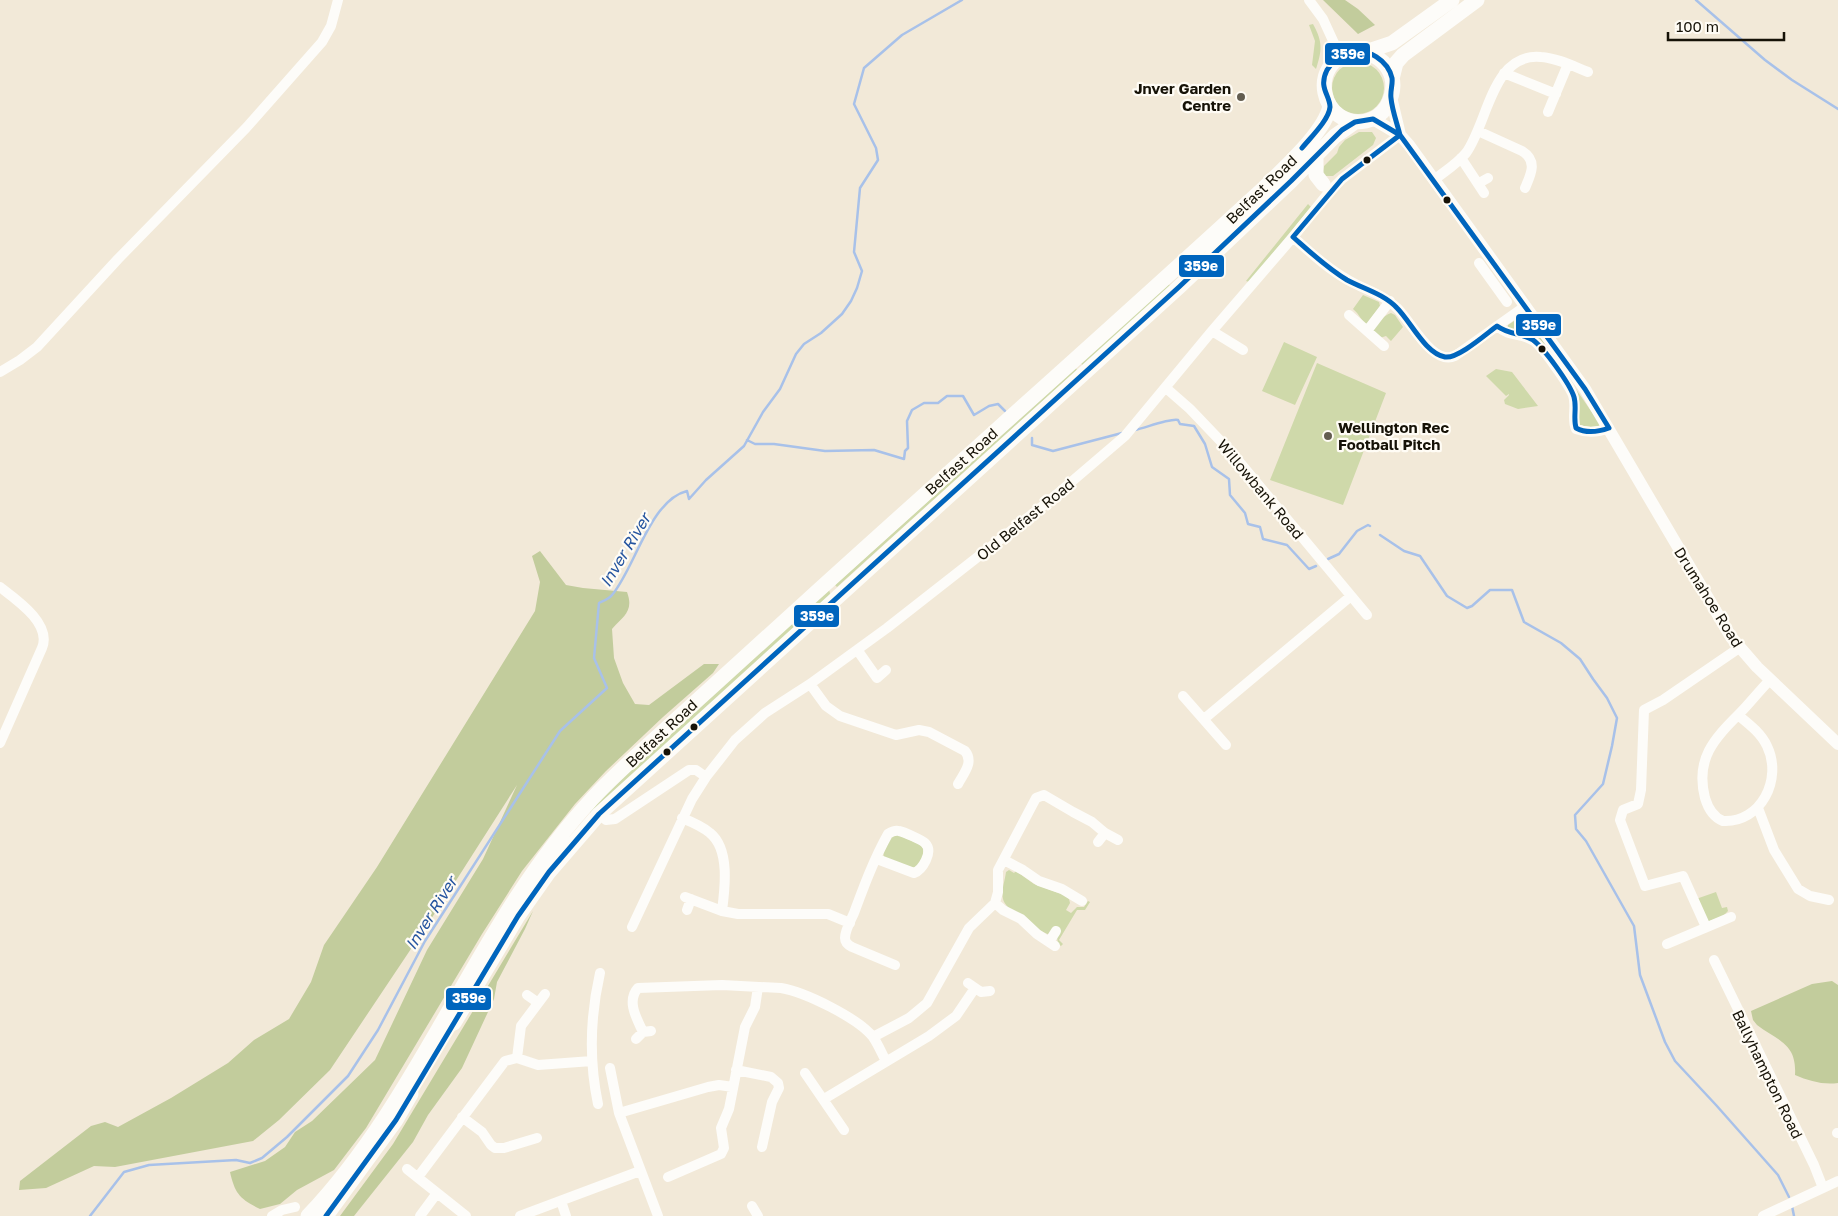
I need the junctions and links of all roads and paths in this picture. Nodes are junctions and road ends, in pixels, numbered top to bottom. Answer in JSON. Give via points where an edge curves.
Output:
{"nodes":[{"id":1,"x":338,"y":0,"type":"edge"},
{"id":2,"x":1309,"y":0,"type":"edge"},
{"id":3,"x":1452,"y":0,"type":"edge"},
{"id":4,"x":1477,"y":0,"type":"edge"},
{"id":5,"x":1365,"y":52,"type":"junction"},
{"id":6,"x":1340,"y":56,"type":"junction"},
{"id":7,"x":1568,"y":64,"type":"junction"},
{"id":8,"x":1588,"y":72,"type":"dead end"},
{"id":9,"x":1504,"y":73,"type":"junction"},
{"id":10,"x":1392,"y":79,"type":"junction"},
{"id":11,"x":1556,"y":94,"type":"junction"},
{"id":12,"x":1391,"y":97,"type":"junction"},
{"id":13,"x":1330,"y":106,"type":"junction"},
{"id":14,"x":1548,"y":112,"type":"dead end"},
{"id":15,"x":1374,"y":119,"type":"junction"},
{"id":16,"x":1355,"y":122,"type":"junction"},
{"id":17,"x":1478,"y":131,"type":"junction"},
{"id":18,"x":1400,"y":134,"type":"junction"},
{"id":19,"x":1316,"y":156,"type":"junction"},
{"id":20,"x":1461,"y":158,"type":"junction"},
{"id":21,"x":1434,"y":180,"type":"junction"},
{"id":22,"x":1484,"y":185,"type":"dead end"},
{"id":23,"x":1326,"y":188,"type":"junction"},
{"id":24,"x":1525,"y":188,"type":"dead end"},
{"id":25,"x":1293,"y":237,"type":"junction"},
{"id":26,"x":1486,"y":266,"type":"junction"},
{"id":27,"x":1390,"y":301,"type":"junction"},
{"id":28,"x":1507,"y":302,"type":"dead end"},
{"id":29,"x":1524,"y":307,"type":"junction"},
{"id":30,"x":1349,"y":315,"type":"dead end"},
{"id":31,"x":1496,"y":326,"type":"junction"},
{"id":32,"x":1212,"y":331,"type":"junction"},
{"id":33,"x":1367,"y":331,"type":"junction"},
{"id":34,"x":1384,"y":346,"type":"dead end"},
{"id":35,"x":1244,"y":350,"type":"dead end"},
{"id":36,"x":0,"y":372,"type":"edge"},
{"id":37,"x":1166,"y":388,"type":"junction"},
{"id":38,"x":1609,"y":428,"type":"junction"},
{"id":39,"x":0,"y":588,"type":"edge"},
{"id":40,"x":1350,"y":596,"type":"junction"},
{"id":41,"x":1367,"y":615,"type":"dead end"},
{"id":42,"x":1739,"y":648,"type":"junction"},
{"id":43,"x":858,"y":651,"type":"junction"},
{"id":44,"x":886,"y":670,"type":"dead end"},
{"id":45,"x":1770,"y":680,"type":"junction"},
{"id":46,"x":810,"y":684,"type":"junction"},
{"id":47,"x":1183,"y":696,"type":"dead end"},
{"id":48,"x":1738,"y":715,"type":"junction"},
{"id":49,"x":1204,"y":719,"type":"junction"},
{"id":50,"x":0,"y":744,"type":"edge"},
{"id":51,"x":1838,"y":744,"type":"edge"},
{"id":52,"x":1226,"y":745,"type":"dead end"},
{"id":53,"x":706,"y":777,"type":"junction"},
{"id":54,"x":958,"y":784,"type":"dead end"},
{"id":55,"x":1758,"y":808,"type":"junction"},
{"id":56,"x":599,"y":814,"type":"junction"},
{"id":57,"x":682,"y":818,"type":"junction"},
{"id":58,"x":1105,"y":832,"type":"junction"},
{"id":59,"x":1118,"y":840,"type":"dead end"},
{"id":60,"x":1098,"y":842,"type":"dead end"},
{"id":61,"x":877,"y":859,"type":"junction"},
{"id":62,"x":1004,"y":860,"type":"junction"},
{"id":63,"x":1829,"y":900,"type":"dead end"},
{"id":64,"x":1077,"y":901,"type":"dead end"},
{"id":65,"x":995,"y":903,"type":"junction"},
{"id":66,"x":687,"y":910,"type":"dead end"},
{"id":67,"x":722,"y":911,"type":"junction"},
{"id":68,"x":1731,"y":917,"type":"dead end"},
{"id":69,"x":850,"y":923,"type":"junction"},
{"id":70,"x":632,"y":926,"type":"dead end"},
{"id":71,"x":1706,"y":927,"type":"junction"},
{"id":72,"x":1056,"y":931,"type":"dead end"},
{"id":73,"x":1667,"y":944,"type":"dead end"},
{"id":74,"x":1714,"y":960,"type":"dead end"},
{"id":75,"x":893,"y":961,"type":"dead end"},
{"id":76,"x":596,"y":978,"type":"dead end"},
{"id":77,"x":758,"y":987,"type":"junction"},
{"id":78,"x":990,"y":991,"type":"dead end"},
{"id":79,"x":545,"y":994,"type":"dead end"},
{"id":80,"x":527,"y":995,"type":"dead end"},
{"id":81,"x":537,"y":1002,"type":"junction"},
{"id":82,"x":643,"y":1034,"type":"dead end"},
{"id":83,"x":873,"y":1037,"type":"junction"},
{"id":84,"x":518,"y":1058,"type":"junction"},
{"id":85,"x":592,"y":1061,"type":"junction"},
{"id":86,"x":886,"y":1061,"type":"junction"},
{"id":87,"x":610,"y":1068,"type":"dead end"},
{"id":88,"x":736,"y":1070,"type":"junction"},
{"id":89,"x":805,"y":1073,"type":"dead end"},
{"id":90,"x":733,"y":1087,"type":"junction"},
{"id":91,"x":824,"y":1099,"type":"junction"},
{"id":92,"x":598,"y":1104,"type":"dead end"},
{"id":93,"x":619,"y":1113,"type":"junction"},
{"id":94,"x":462,"y":1116,"type":"junction"},
{"id":95,"x":844,"y":1130,"type":"dead end"},
{"id":96,"x":537,"y":1138,"type":"dead end"},
{"id":97,"x":762,"y":1147,"type":"dead end"},
{"id":98,"x":407,"y":1169,"type":"dead end"},
{"id":99,"x":640,"y":1171,"type":"junction"},
{"id":100,"x":673,"y":1172,"type":"dead end"},
{"id":101,"x":418,"y":1177,"type":"junction"},
{"id":102,"x":1838,"y":1181,"type":"edge"},
{"id":103,"x":1819,"y":1190,"type":"junction"},
{"id":104,"x":437,"y":1193,"type":"junction"},
{"id":105,"x":561,"y":1201,"type":"junction"},
{"id":106,"x":295,"y":1207,"type":"dead end"},
{"id":107,"x":272,"y":1216,"type":"edge"},
{"id":108,"x":308,"y":1216,"type":"edge"},
{"id":109,"x":326,"y":1216,"type":"edge"},
{"id":110,"x":420,"y":1216,"type":"edge"},
{"id":111,"x":466,"y":1216,"type":"edge"},
{"id":112,"x":520,"y":1216,"type":"edge"},
{"id":113,"x":566,"y":1216,"type":"edge"},
{"id":114,"x":658,"y":1216,"type":"edge"},
{"id":115,"x":1763,"y":1216,"type":"edge"}],
"edges":[{"from":1,"to":36,"type":"street","via":[[331,26],[322,42],[246,128],[37,347]]},
{"from":2,"to":6,"type":"street","via":[[1323,19]]},
{"from":3,"to":5,"type":"highway","via":[[1392,43]]},
{"from":4,"to":10,"type":"highway","via":[[1403,55],[1396,63]]},
{"from":5,"to":6,"type":"highway"},
{"from":5,"to":10,"type":"highway","via":[[1382,61]]},
{"from":6,"to":13,"type":"highway","via":[[1325,76],[1324,94]]},
{"from":7,"to":8,"type":"street"},
{"from":7,"to":9,"type":"street","via":[[1546,57],[1531,57],[1513,64]]},
{"from":7,"to":11,"type":"street"},
{"from":9,"to":11,"type":"street"},
{"from":9,"to":17,"type":"street"},
{"from":10,"to":12,"type":"highway"},
{"from":11,"to":14,"type":"street"},
{"from":12,"to":15,"type":"highway","via":[[1382,113]]},
{"from":12,"to":18,"type":"main road","name":"Drumahoe Road"},
{"from":13,"to":16,"type":"highway"},
{"from":13,"to":108,"type":"highway","name":"Belfast Road","via":[[1320,127],[1265,187],[690,707],[583,810],[520,891],[375,1133]]},
{"from":15,"to":16,"type":"highway"},
{"from":15,"to":18,"type":"main road","name":"Drumahoe Road"},
{"from":16,"to":19,"type":"highway","name":"Belfast Road","via":[[1335,136]]},
{"from":17,"to":20,"type":"street"},
{"from":17,"to":24,"type":"street","via":[[1528,156],[1533,168]]},
{"from":18,"to":21,"type":"main road","name":"Drumahoe Road"},
{"from":18,"to":23,"type":"street","name":"Old Belfast Road"},
{"from":19,"to":23,"type":"highway","via":[[1316,175]]},
{"from":19,"to":56,"type":"highway","name":"Belfast Road","via":[[1179,287]]},
{"from":20,"to":21,"type":"street"},
{"from":20,"to":22,"type":"street"},
{"from":21,"to":26,"type":"main road","name":"Drumahoe Road"},
{"from":23,"to":25,"type":"street","name":"Old Belfast Road"},
{"from":25,"to":27,"type":"street","via":[[1340,275]]},
{"from":25,"to":32,"type":"street","name":"Old Belfast Road"},
{"from":26,"to":28,"type":"street","name":"Drumahoe Road"},
{"from":26,"to":29,"type":"main road","name":"Drumahoe Road"},
{"from":27,"to":31,"type":"street","via":[[1423,340],[1444,358],[1455,356]]},
{"from":27,"to":33,"type":"street"},
{"from":29,"to":31,"type":"street"},
{"from":29,"to":38,"type":"main road","name":"Drumahoe Road","via":[[1585,389]]},
{"from":30,"to":33,"type":"street"},
{"from":31,"to":38,"type":"street","via":[[1505,333],[1532,340],[1541,348],[1572,393],[1576,429],[1596,431]]},
{"from":32,"to":35,"type":"street"},
{"from":32,"to":37,"type":"street","name":"Old Belfast Road"},
{"from":33,"to":34,"type":"street"},
{"from":37,"to":40,"type":"street","name":"Willowbank Road","via":[[1232,453]]},
{"from":37,"to":43,"type":"street","name":"Old Belfast Road","via":[[1125,436],[1048,502]]},
{"from":38,"to":42,"type":"main road","name":"Drumahoe Road","via":[[1723,626]]},
{"from":39,"to":50,"type":"street","via":[[32,612],[44,640]]},
{"from":40,"to":41,"type":"street","name":"Willowbank Road"},
{"from":40,"to":49,"type":"street"},
{"from":42,"to":45,"type":"main road","name":"Drumahoe Road"},
{"from":42,"to":71,"type":"street","via":[[1644,710],[1638,804],[1623,810],[1620,820],[1645,886],[1683,876]]},
{"from":43,"to":44,"type":"street","via":[[878,678]]},
{"from":43,"to":46,"type":"street","name":"Old Belfast Road"},
{"from":45,"to":48,"type":"street"},
{"from":45,"to":51,"type":"main road","name":"Drumahoe Road"},
{"from":46,"to":53,"type":"street","name":"Old Belfast Road","via":[[765,713],[747,729]]},
{"from":46,"to":54,"type":"street","via":[[826,706],[840,716],[896,735],[918,730],[928,732],[964,751],[970,763]]},
{"from":47,"to":49,"type":"street"},
{"from":48,"to":55,"type":"street","via":[[1762,738],[1772,763],[1768,791]]},
{"from":48,"to":55,"type":"street","via":[[1717,736],[1708,751],[1702,772],[1704,797],[1711,813],[1723,821],[1746,816]]},
{"from":49,"to":52,"type":"street"},
{"from":53,"to":56,"type":"street","via":[[696,770],[689,770],[615,819],[606,820]]},
{"from":53,"to":57,"type":"street","name":"Old Belfast Road"},
{"from":55,"to":63,"type":"street","via":[[1774,850],[1798,889],[1810,896]]},
{"from":56,"to":109,"type":"highway","name":"Belfast Road","via":[[548,872],[518,916],[396,1120]]},
{"from":57,"to":67,"type":"street","via":[[718,840],[725,874]]},
{"from":57,"to":70,"type":"street","name":"Old Belfast Road"},
{"from":58,"to":59,"type":"street"},
{"from":58,"to":60,"type":"street"},
{"from":58,"to":62,"type":"street","via":[[1044,795],[1036,798]]},
{"from":61,"to":61,"type":"street","via":[[914,873],[922,867],[927,847],[899,831],[893,832],[888,834]]},
{"from":61,"to":69,"type":"street"},
{"from":62,"to":64,"type":"street","via":[[1039,881],[1062,889]]},
{"from":62,"to":65,"type":"street","via":[[998,870]]},
{"from":65,"to":72,"type":"street","via":[[1022,919],[1052,944]]},
{"from":65,"to":83,"type":"street","via":[[968,928],[927,1004],[909,1018]]},
{"from":66,"to":67,"type":"street","via":[[688,898]]},
{"from":67,"to":69,"type":"street","via":[[738,914],[828,914]]},
{"from":68,"to":71,"type":"street"},
{"from":69,"to":75,"type":"street","via":[[845,938],[847,944]]},
{"from":71,"to":73,"type":"street"},
{"from":74,"to":103,"type":"street","name":"Ballyhampton Road","via":[[1814,1165]]},
{"from":76,"to":85,"type":"street"},
{"from":77,"to":82,"type":"street","via":[[638,988],[632,998],[633,1011]]},
{"from":77,"to":83,"type":"street","via":[[788,989],[814,1000],[851,1018]]},
{"from":77,"to":88,"type":"street","via":[[757,1001],[745,1028]]},
{"from":78,"to":86,"type":"street","via":[[981,992],[971,985],[956,1016]]},
{"from":79,"to":81,"type":"street"},
{"from":80,"to":81,"type":"street"},
{"from":81,"to":84,"type":"street","via":[[521,1026]]},
{"from":83,"to":86,"type":"street"},
{"from":84,"to":85,"type":"street","via":[[536,1066]]},
{"from":84,"to":94,"type":"street","via":[[502,1064]]},
{"from":85,"to":92,"type":"street"},
{"from":86,"to":91,"type":"street"},
{"from":87,"to":93,"type":"street"},
{"from":88,"to":90,"type":"street"},
{"from":88,"to":97,"type":"street","via":[[771,1077],[778,1083]]},
{"from":89,"to":91,"type":"street"},
{"from":90,"to":93,"type":"street","via":[[708,1087]]},
{"from":90,"to":100,"type":"street","via":[[721,1128],[723,1152]]},
{"from":91,"to":95,"type":"street"},
{"from":93,"to":99,"type":"street"},
{"from":94,"to":96,"type":"street","via":[[495,1148]]},
{"from":94,"to":101,"type":"street"},
{"from":98,"to":101,"type":"street"},
{"from":99,"to":105,"type":"street"},
{"from":99,"to":114,"type":"street"},
{"from":101,"to":104,"type":"street"},
{"from":102,"to":103,"type":"street"},
{"from":103,"to":115,"type":"street"},
{"from":104,"to":110,"type":"street"},
{"from":104,"to":111,"type":"street"},
{"from":105,"to":112,"type":"street"},
{"from":105,"to":113,"type":"street"},
{"from":106,"to":107,"type":"street"}]}
